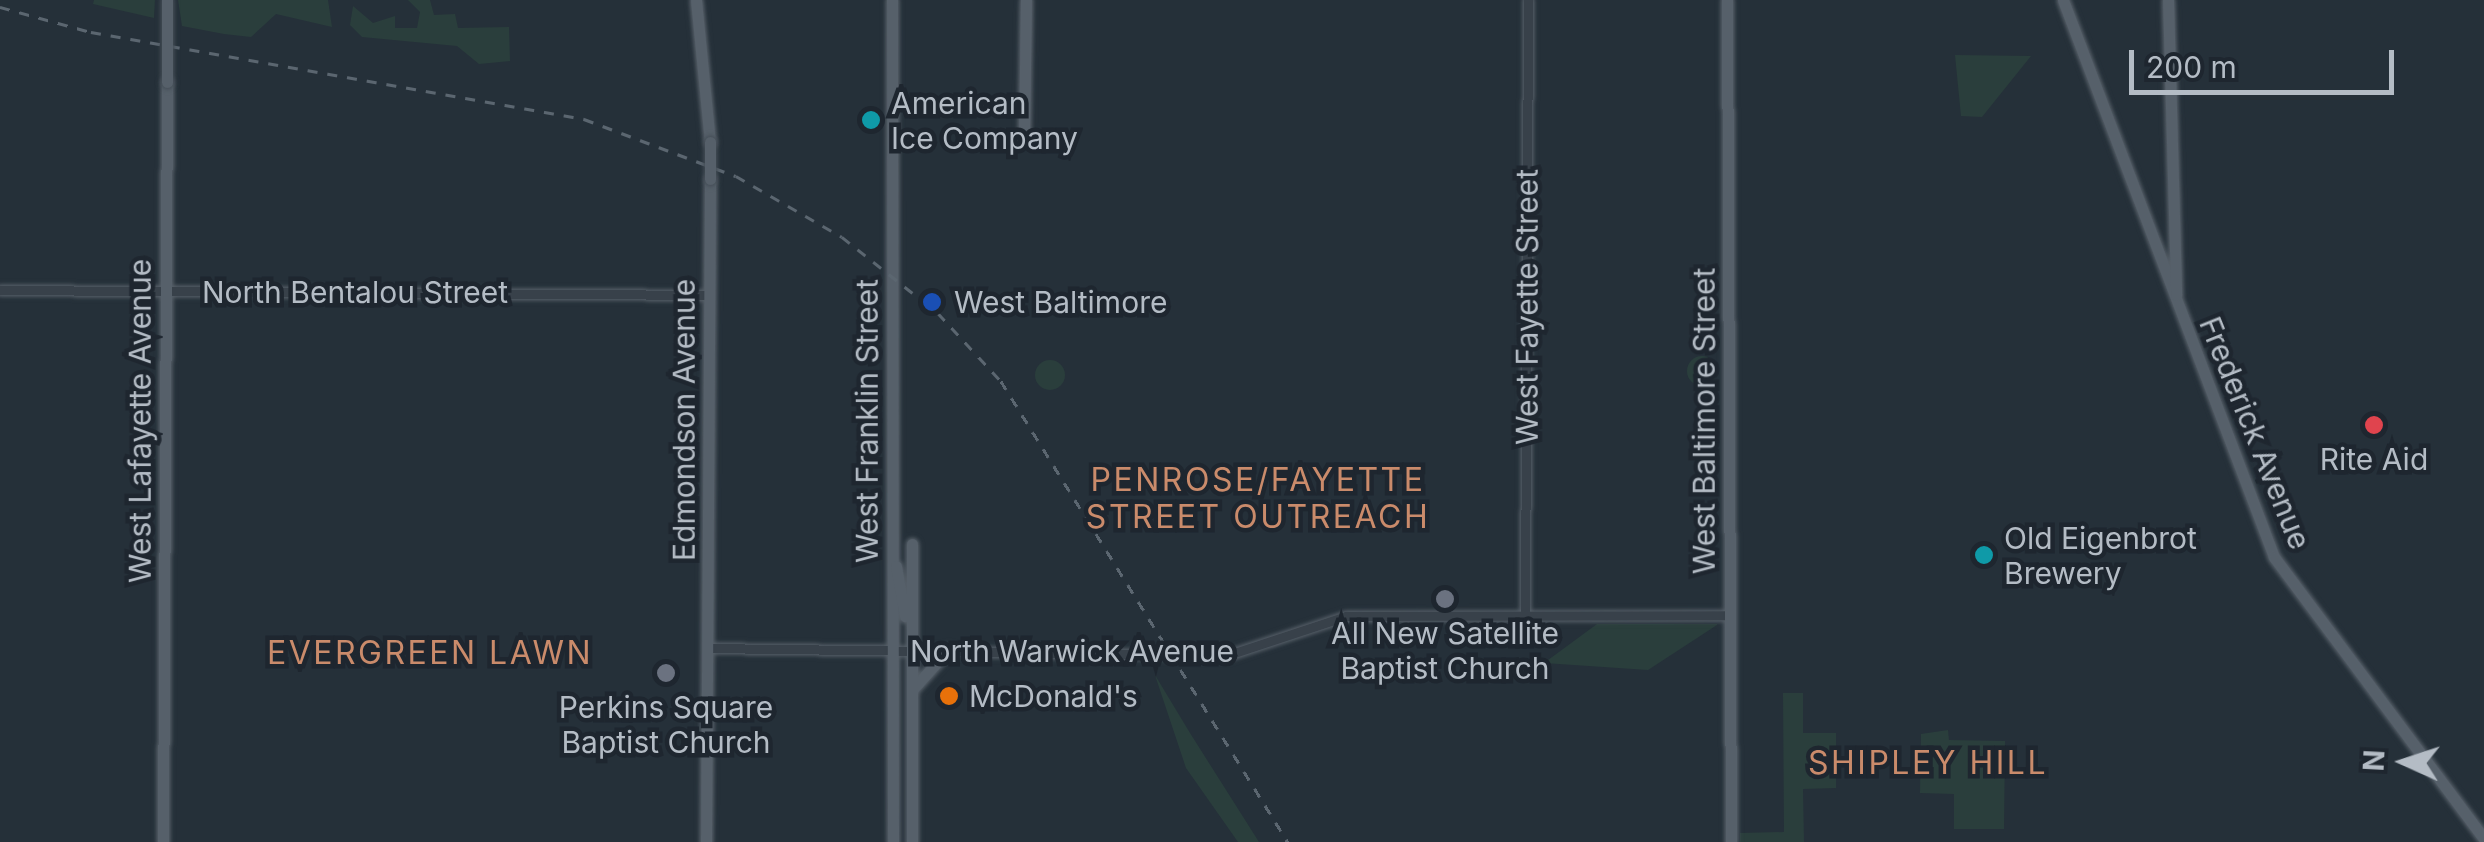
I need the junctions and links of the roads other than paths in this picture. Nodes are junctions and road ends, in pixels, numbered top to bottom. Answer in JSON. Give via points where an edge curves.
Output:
{"nodes":[{"id":1,"x":168,"y":0,"type":"edge"},
{"id":2,"x":696,"y":0,"type":"edge"},
{"id":3,"x":892,"y":0,"type":"edge"},
{"id":4,"x":1026,"y":0,"type":"edge"},
{"id":5,"x":1528,"y":0,"type":"edge"},
{"id":6,"x":1727,"y":0,"type":"edge"},
{"id":7,"x":2063,"y":0,"type":"edge"},
{"id":8,"x":2168,"y":0,"type":"edge"},
{"id":9,"x":1024,"y":139,"type":"dead end"},
{"id":10,"x":0,"y":290,"type":"edge"},
{"id":11,"x":166,"y":291,"type":"junction"},
{"id":12,"x":710,"y":295,"type":"junction"},
{"id":13,"x":2178,"y":310,"type":"junction"},
{"id":14,"x":912,"y":544,"type":"dead end"},
{"id":15,"x":893,"y":557,"type":"junction"},
{"id":16,"x":1525,"y":615,"type":"junction"},
{"id":17,"x":1730,"y":615,"type":"junction"},
{"id":18,"x":707,"y":648,"type":"junction"},
{"id":19,"x":893,"y":650,"type":"junction"},
{"id":20,"x":912,"y":650,"type":"junction"},
{"id":21,"x":948,"y":650,"type":"junction"},
{"id":22,"x":912,"y":690,"type":"junction"},
{"id":23,"x":2484,"y":839,"type":"edge"},
{"id":24,"x":163,"y":842,"type":"edge"},
{"id":25,"x":706,"y":842,"type":"edge"},
{"id":26,"x":893,"y":842,"type":"edge"},
{"id":27,"x":912,"y":842,"type":"edge"},
{"id":28,"x":1731,"y":842,"type":"edge"}],
"edges":[{"from":1,"to":11,"type":"main road","name":"West Lafayette Avenue","bridge":true},
{"from":2,"to":12,"type":"main road","name":"Edmondson Avenue","bridge":true,"via":[[710,142]]},
{"from":3,"to":15,"type":"main road","name":"West Franklin Street"},
{"from":4,"to":9,"type":"main road"},
{"from":5,"to":16,"type":"street","name":"West Fayette Street"},
{"from":6,"to":17,"type":"main road","name":"West Baltimore Street"},
{"from":7,"to":13,"type":"main road","name":"Frederick Avenue"},
{"from":8,"to":13,"type":"main road"},
{"from":10,"to":11,"type":"street","name":"North Bentalou Street"},
{"from":11,"to":12,"type":"street","name":"North Bentalou Street"},
{"from":11,"to":24,"type":"main road","name":"West Lafayette Avenue"},
{"from":12,"to":18,"type":"main road","name":"Edmondson Avenue"},
{"from":13,"to":23,"type":"main road","name":"Frederick Avenue","via":[[2274,557]]},
{"from":14,"to":20,"type":"main road","name":"West Franklin Street"},
{"from":15,"to":19,"type":"main road","name":"West Franklin Street"},
{"from":15,"to":20,"type":"main road"},
{"from":16,"to":17,"type":"street","name":"North Warwick Avenue"},
{"from":16,"to":21,"type":"street","name":"North Warwick Avenue","via":[[1334,617],[1228,655]]},
{"from":17,"to":28,"type":"main road","name":"West Baltimore Street"},
{"from":18,"to":19,"type":"street","name":"North Warwick Avenue"},
{"from":18,"to":25,"type":"main road","name":"Edmondson Avenue"},
{"from":19,"to":20,"type":"street","name":"North Warwick Avenue"},
{"from":19,"to":26,"type":"main road","name":"West Franklin Street"},
{"from":20,"to":21,"type":"street","name":"North Warwick Avenue"},
{"from":20,"to":22,"type":"main road","name":"West Franklin Street"},
{"from":21,"to":22,"type":"main road"},
{"from":22,"to":27,"type":"main road","name":"West Franklin Street"}]}
